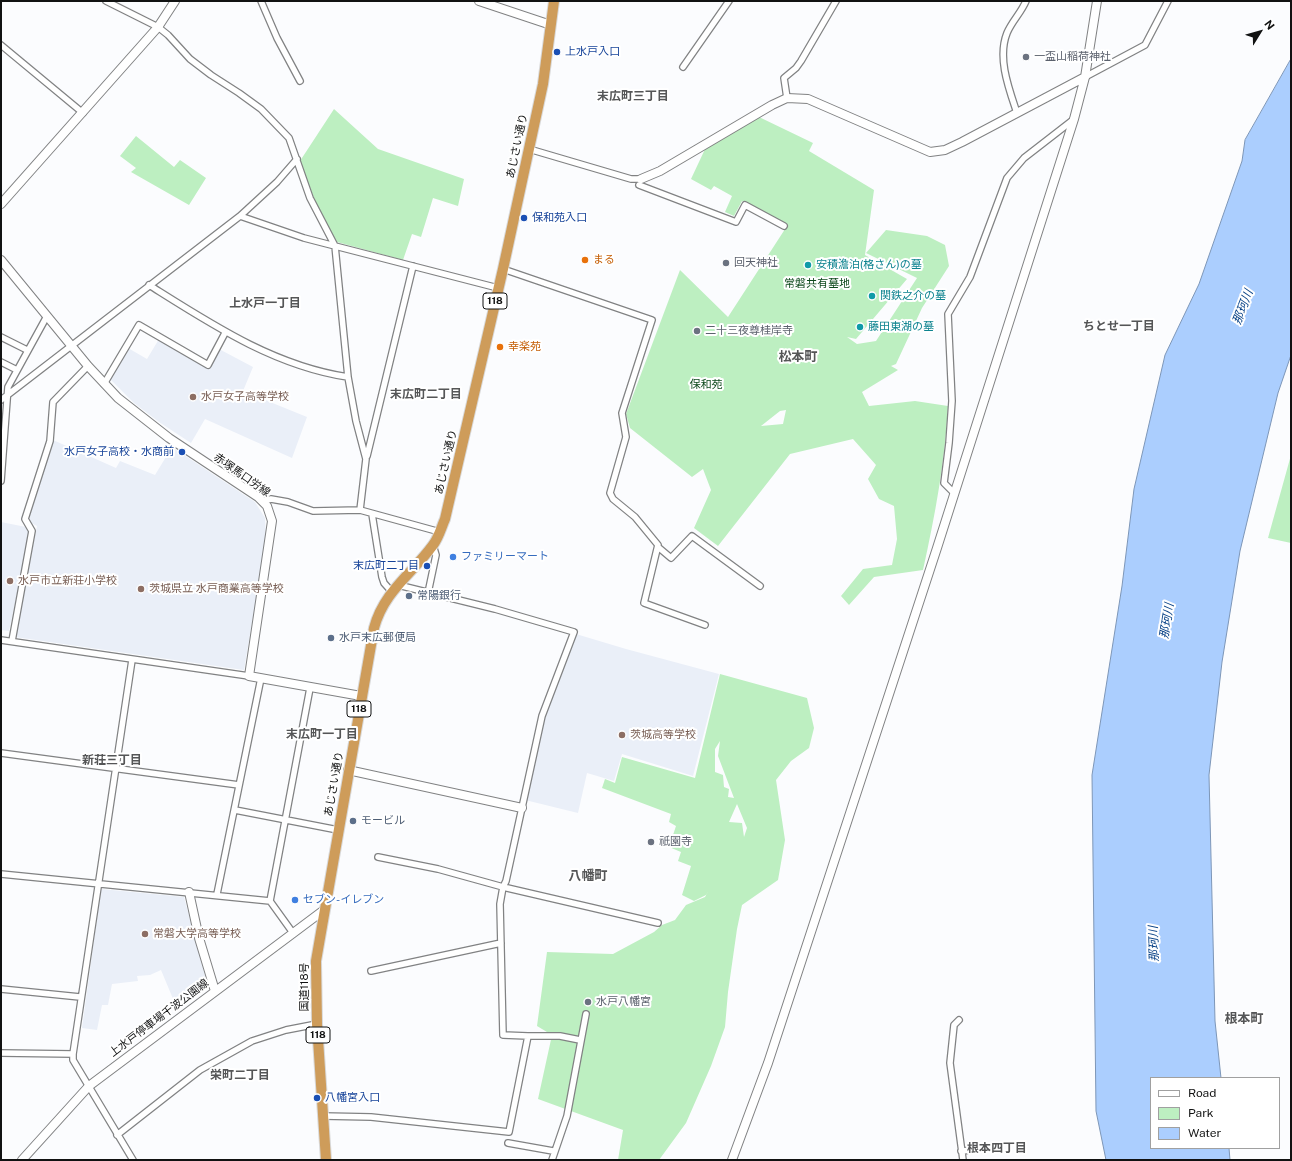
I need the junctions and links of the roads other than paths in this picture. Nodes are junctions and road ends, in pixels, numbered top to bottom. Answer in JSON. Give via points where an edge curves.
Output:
{"nodes":[{"id":1,"x":106,"y":1,"type":"edge"},
{"id":2,"x":175,"y":1,"type":"edge"},
{"id":3,"x":261,"y":1,"type":"edge"},
{"id":4,"x":479,"y":1,"type":"edge"},
{"id":5,"x":554,"y":1,"type":"edge"},
{"id":6,"x":729,"y":1,"type":"edge"},
{"id":7,"x":836,"y":1,"type":"edge"},
{"id":8,"x":1026,"y":1,"type":"edge"},
{"id":9,"x":1097,"y":1,"type":"edge"},
{"id":10,"x":1168,"y":1,"type":"edge"},
{"id":11,"x":551,"y":25,"type":"junction"},
{"id":12,"x":158,"y":27,"type":"junction"},
{"id":13,"x":1,"y":45,"type":"edge"},
{"id":14,"x":683,"y":67,"type":"dead end"},
{"id":15,"x":1085,"y":76,"type":"junction"},
{"id":16,"x":300,"y":81,"type":"dead end"},
{"id":17,"x":787,"y":98,"type":"junction"},
{"id":18,"x":83,"y":113,"type":"junction"},
{"id":19,"x":1017,"y":113,"type":"junction"},
{"id":20,"x":1074,"y":119,"type":"junction"},
{"id":21,"x":529,"y":149,"type":"junction"},
{"id":22,"x":297,"y":160,"type":"junction"},
{"id":23,"x":640,"y":182,"type":"junction"},
{"id":24,"x":1,"y":204,"type":"edge"},
{"id":25,"x":240,"y":216,"type":"junction"},
{"id":26,"x":784,"y":226,"type":"dead end"},
{"id":27,"x":335,"y":246,"type":"junction"},
{"id":28,"x":1,"y":260,"type":"edge"},
{"id":29,"x":413,"y":266,"type":"junction"},
{"id":30,"x":503,"y":269,"type":"junction"},
{"id":31,"x":149,"y":285,"type":"junction"},
{"id":32,"x":498,"y":288,"type":"junction"},
{"id":33,"x":47,"y":316,"type":"junction"},
{"id":34,"x":225,"y":333,"type":"junction"},
{"id":35,"x":1,"y":337,"type":"edge"},
{"id":36,"x":72,"y":346,"type":"junction"},
{"id":37,"x":28,"y":350,"type":"junction"},
{"id":38,"x":1,"y":362,"type":"edge"},
{"id":39,"x":88,"y":366,"type":"junction"},
{"id":40,"x":17,"y":370,"type":"junction"},
{"id":41,"x":348,"y":377,"type":"junction"},
{"id":42,"x":104,"y":384,"type":"junction"},
{"id":43,"x":8,"y":394,"type":"junction"},
{"id":44,"x":1,"y":400,"type":"edge"},
{"id":45,"x":366,"y":459,"type":"junction"},
{"id":46,"x":1,"y":481,"type":"edge"},
{"id":47,"x":954,"y":493,"type":"junction"},
{"id":48,"x":264,"y":501,"type":"junction"},
{"id":49,"x":360,"y":510,"type":"junction"},
{"id":50,"x":372,"y":514,"type":"junction"},
{"id":51,"x":440,"y":532,"type":"junction"},
{"id":52,"x":433,"y":545,"type":"junction"},
{"id":53,"x":658,"y":547,"type":"junction"},
{"id":54,"x":760,"y":586,"type":"dead end"},
{"id":55,"x":395,"y":588,"type":"junction"},
{"id":56,"x":428,"y":592,"type":"junction"},
{"id":57,"x":705,"y":625,"type":"dead end"},
{"id":58,"x":1,"y":640,"type":"edge"},
{"id":59,"x":12,"y":641,"type":"junction"},
{"id":60,"x":132,"y":660,"type":"junction"},
{"id":61,"x":248,"y":676,"type":"junction"},
{"id":62,"x":261,"y":678,"type":"junction"},
{"id":63,"x":310,"y":688,"type":"junction"},
{"id":64,"x":362,"y":696,"type":"junction"},
{"id":65,"x":1,"y":753,"type":"edge"},
{"id":66,"x":115,"y":768,"type":"junction"},
{"id":67,"x":348,"y":770,"type":"junction"},
{"id":68,"x":239,"y":785,"type":"junction"},
{"id":69,"x":522,"y":808,"type":"junction"},
{"id":70,"x":234,"y":810,"type":"junction"},
{"id":71,"x":286,"y":820,"type":"junction"},
{"id":72,"x":338,"y":830,"type":"junction"},
{"id":73,"x":378,"y":857,"type":"dead end"},
{"id":74,"x":1,"y":874,"type":"edge"},
{"id":75,"x":97,"y":884,"type":"junction"},
{"id":76,"x":502,"y":887,"type":"junction"},
{"id":77,"x":189,"y":892,"type":"junction"},
{"id":78,"x":216,"y":894,"type":"junction"},
{"id":79,"x":270,"y":901,"type":"junction"},
{"id":80,"x":324,"y":910,"type":"junction"},
{"id":81,"x":658,"y":923,"type":"dead end"},
{"id":82,"x":293,"y":933,"type":"junction"},
{"id":83,"x":501,"y":943,"type":"junction"},
{"id":84,"x":371,"y":971,"type":"dead end"},
{"id":85,"x":1,"y":989,"type":"edge"},
{"id":86,"x":215,"y":991,"type":"junction"},
{"id":87,"x":80,"y":998,"type":"junction"},
{"id":88,"x":586,"y":1014,"type":"dead end"},
{"id":89,"x":958,"y":1020,"type":"dead end"},
{"id":90,"x":317,"y":1024,"type":"junction"},
{"id":91,"x":528,"y":1036,"type":"junction"},
{"id":92,"x":580,"y":1040,"type":"junction"},
{"id":93,"x":1,"y":1053,"type":"edge"},
{"id":94,"x":73,"y":1054,"type":"junction"},
{"id":95,"x":89,"y":1086,"type":"junction"},
{"id":96,"x":323,"y":1116,"type":"junction"},
{"id":97,"x":117,"y":1135,"type":"junction"},
{"id":98,"x":508,"y":1143,"type":"dead end"},
{"id":99,"x":972,"y":1150,"type":"dead end"},
{"id":100,"x":553,"y":1151,"type":"junction"},
{"id":101,"x":961,"y":1151,"type":"junction"},
{"id":102,"x":22,"y":1160,"type":"edge"},
{"id":103,"x":133,"y":1160,"type":"edge"},
{"id":104,"x":326,"y":1160,"type":"edge"},
{"id":105,"x":552,"y":1160,"type":"edge"},
{"id":106,"x":732,"y":1160,"type":"edge"},
{"id":107,"x":963,"y":1160,"type":"edge"}],
"edges":[{"from":1,"to":12,"type":"street"},
{"from":2,"to":12,"type":"street"},
{"from":3,"to":16,"type":"street","via":[[276,38]]},
{"from":4,"to":11,"type":"street"},
{"from":5,"to":11,"type":"highway","name":"あじさい通り","number":"118"},
{"from":6,"to":14,"type":"street"},
{"from":7,"to":17,"type":"street","via":[[801,61],[784,78]]},
{"from":8,"to":19,"type":"street","via":[[1006,34],[1002,51]]},
{"from":9,"to":15,"type":"street"},
{"from":10,"to":15,"type":"street","via":[[1145,45]]},
{"from":11,"to":21,"type":"highway","name":"あじさい通り","number":"118","via":[[543,84]]},
{"from":12,"to":18,"type":"street"},
{"from":12,"to":22,"type":"street","via":[[211,75],[261,110],[288,138]]},
{"from":13,"to":18,"type":"street"},
{"from":15,"to":19,"type":"street"},
{"from":15,"to":20,"type":"street"},
{"from":17,"to":19,"type":"street","via":[[808,99],[930,152],[945,150]]},
{"from":17,"to":23,"type":"street"},
{"from":18,"to":24,"type":"street"},
{"from":20,"to":47,"type":"street"},
{"from":20,"to":47,"type":"street","via":[[1024,158],[1007,178],[970,277],[948,314],[952,401],[950,443],[944,483]]},
{"from":21,"to":23,"type":"street"},
{"from":21,"to":30,"type":"highway","name":"あじさい通り","number":"118"},
{"from":22,"to":25,"type":"street"},
{"from":22,"to":27,"type":"street","via":[[310,198]]},
{"from":23,"to":26,"type":"street","via":[[736,222],[745,205]]},
{"from":25,"to":27,"type":"street"},
{"from":25,"to":31,"type":"street"},
{"from":27,"to":29,"type":"street"},
{"from":27,"to":41,"type":"street"},
{"from":28,"to":33,"type":"street","name":"赤塚馬口労線"},
{"from":29,"to":32,"type":"street"},
{"from":29,"to":45,"type":"street"},
{"from":30,"to":32,"type":"highway","name":"あじさい通り","number":"118"},
{"from":30,"to":53,"type":"street","via":[[652,320],[622,413],[626,437],[610,493],[613,500],[635,517]]},
{"from":31,"to":34,"type":"street"},
{"from":31,"to":36,"type":"street"},
{"from":32,"to":51,"type":"highway","name":"あじさい通り","number":"118"},
{"from":33,"to":36,"type":"street","name":"赤塚馬口労線"},
{"from":33,"to":37,"type":"street"},
{"from":34,"to":41,"type":"street","via":[[298,366]]},
{"from":34,"to":42,"type":"street","via":[[208,365],[139,325]]},
{"from":35,"to":37,"type":"street"},
{"from":36,"to":39,"type":"street","name":"赤塚馬口労線"},
{"from":36,"to":43,"type":"street"},
{"from":37,"to":40,"type":"street"},
{"from":38,"to":40,"type":"street"},
{"from":39,"to":42,"type":"street","name":"赤塚馬口労線"},
{"from":39,"to":59,"type":"street","via":[[53,402],[50,441],[25,520],[32,530]]},
{"from":40,"to":43,"type":"street","via":[[8,387]]},
{"from":41,"to":45,"type":"street"},
{"from":42,"to":48,"type":"street","name":"赤塚馬口労線","via":[[135,413],[168,438]]},
{"from":43,"to":44,"type":"street"},
{"from":43,"to":46,"type":"street"},
{"from":45,"to":49,"type":"street"},
{"from":47,"to":106,"type":"street","via":[[766,1069]]},
{"from":48,"to":49,"type":"street","via":[[271,499],[288,502],[313,511]]},
{"from":48,"to":61,"type":"street","name":"赤塚馬口労線","via":[[271,512],[272,521]]},
{"from":49,"to":50,"type":"street"},
{"from":50,"to":51,"type":"street"},
{"from":50,"to":55,"type":"street","via":[[382,577],[384,583]]},
{"from":51,"to":52,"type":"highway","name":"あじさい通り","number":"118"},
{"from":52,"to":55,"type":"highway","name":"あじさい通り","number":"118"},
{"from":52,"to":56,"type":"street","via":[[436,555]]},
{"from":53,"to":54,"type":"street","via":[[671,558],[692,536]]},
{"from":53,"to":57,"type":"street","via":[[644,603]]},
{"from":55,"to":56,"type":"street"},
{"from":55,"to":64,"type":"highway","name":"あじさい通り","number":"118","via":[[384,602],[375,624]]},
{"from":56,"to":69,"type":"street","via":[[574,632],[542,716]]},
{"from":58,"to":59,"type":"street"},
{"from":59,"to":60,"type":"street"},
{"from":60,"to":61,"type":"street"},
{"from":60,"to":66,"type":"street"},
{"from":61,"to":62,"type":"street"},
{"from":62,"to":63,"type":"street"},
{"from":62,"to":68,"type":"street"},
{"from":63,"to":64,"type":"street"},
{"from":63,"to":71,"type":"street"},
{"from":64,"to":67,"type":"highway","name":"あじさい通り","number":"118"},
{"from":65,"to":66,"type":"street"},
{"from":66,"to":68,"type":"street"},
{"from":66,"to":75,"type":"street"},
{"from":67,"to":69,"type":"street"},
{"from":67,"to":72,"type":"highway","name":"あじさい通り","number":"118"},
{"from":68,"to":70,"type":"street"},
{"from":69,"to":76,"type":"street","via":[[506,881]]},
{"from":70,"to":71,"type":"street"},
{"from":70,"to":78,"type":"street"},
{"from":71,"to":72,"type":"street"},
{"from":71,"to":79,"type":"street"},
{"from":72,"to":80,"type":"highway","name":"あじさい通り","number":"118"},
{"from":73,"to":76,"type":"street"},
{"from":74,"to":75,"type":"street"},
{"from":75,"to":77,"type":"street"},
{"from":75,"to":87,"type":"street"},
{"from":76,"to":81,"type":"street"},
{"from":76,"to":83,"type":"street"},
{"from":77,"to":78,"type":"street"},
{"from":77,"to":86,"type":"street","via":[[199,938]]},
{"from":78,"to":79,"type":"street"},
{"from":79,"to":82,"type":"street"},
{"from":80,"to":82,"type":"street","name":"上水戸停車場千波公園線"},
{"from":80,"to":90,"type":"highway","name":"国道118号","number":"118","via":[[316,961]]},
{"from":82,"to":86,"type":"street","name":"上水戸停車場千波公園線"},
{"from":83,"to":84,"type":"street"},
{"from":83,"to":91,"type":"street","via":[[503,1035]]},
{"from":85,"to":87,"type":"street"},
{"from":86,"to":95,"type":"street","name":"上水戸停車場千波公園線"},
{"from":87,"to":94,"type":"street"},
{"from":88,"to":92,"type":"street"},
{"from":89,"to":101,"type":"street","via":[[954,1025],[950,1063]]},
{"from":90,"to":96,"type":"highway","name":"国道118号","number":"118"},
{"from":90,"to":97,"type":"street","via":[[286,1030],[252,1041],[200,1070]]},
{"from":91,"to":92,"type":"street","via":[[560,1036]]},
{"from":91,"to":96,"type":"street","via":[[509,1132],[371,1117]]},
{"from":92,"to":100,"type":"street","via":[[567,1116]]},
{"from":93,"to":94,"type":"street"},
{"from":94,"to":95,"type":"street","via":[[73,1060]]},
{"from":95,"to":97,"type":"street"},
{"from":95,"to":102,"type":"street","name":"上水戸停車場千波公園線"},
{"from":96,"to":104,"type":"highway","name":"国道118号","number":"118"},
{"from":97,"to":103,"type":"street"},
{"from":98,"to":100,"type":"street"},
{"from":99,"to":101,"type":"street"},
{"from":100,"to":105,"type":"street"},
{"from":101,"to":107,"type":"street"}]}
